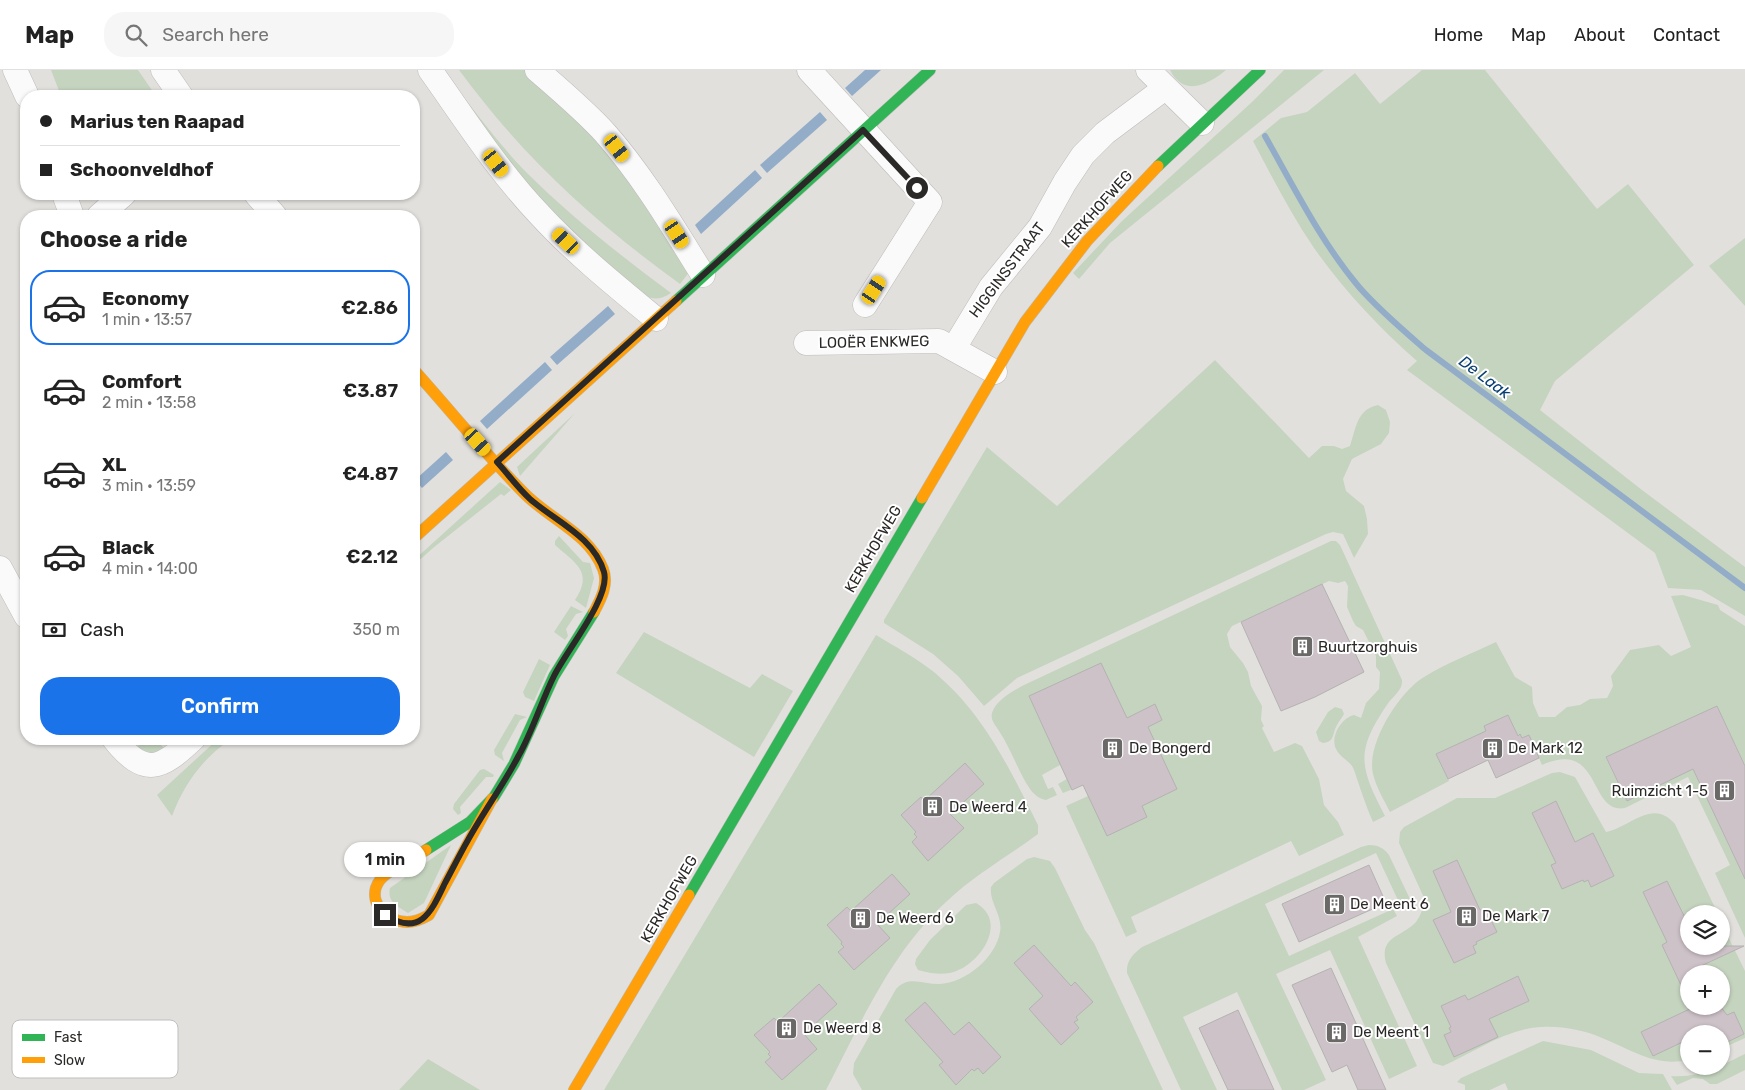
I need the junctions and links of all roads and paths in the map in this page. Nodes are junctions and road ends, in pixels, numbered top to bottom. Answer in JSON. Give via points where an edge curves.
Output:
{"nodes":[{"id":1,"x":15,"y":70,"type":"edge"},
{"id":2,"x":163,"y":70,"type":"edge"},
{"id":3,"x":430,"y":70,"type":"edge"},
{"id":4,"x":537,"y":70,"type":"edge"},
{"id":5,"x":809,"y":70,"type":"edge"},
{"id":6,"x":930,"y":70,"type":"edge"},
{"id":7,"x":1148,"y":70,"type":"edge"},
{"id":8,"x":1260,"y":70,"type":"edge"},
{"id":9,"x":1165,"y":88,"type":"junction"},
{"id":10,"x":24,"y":90,"type":"edge"},
{"id":11,"x":177,"y":90,"type":"edge"},
{"id":12,"x":1202,"y":123,"type":"junction"},
{"id":13,"x":863,"y":130,"type":"junction"},
{"id":14,"x":117,"y":200,"type":"edge"},
{"id":15,"x":261,"y":200,"type":"edge"},
{"id":16,"x":107,"y":210,"type":"edge"},
{"id":17,"x":270,"y":210,"type":"edge"},
{"id":18,"x":703,"y":275,"type":"junction"},
{"id":19,"x":865,"y":304,"type":"dead end"},
{"id":20,"x":656,"y":319,"type":"junction"},
{"id":21,"x":806,"y":343,"type":"dead end"},
{"id":22,"x":954,"y":348,"type":"junction"},
{"id":23,"x":995,"y":372,"type":"junction"},
{"id":24,"x":420,"y":377,"type":"edge"},
{"id":25,"x":497,"y":462,"type":"junction"},
{"id":26,"x":420,"y":533,"type":"edge"},
{"id":27,"x":0,"y":568,"type":"edge"},
{"id":28,"x":20,"y":605,"type":"edge"},
{"id":29,"x":120,"y":745,"type":"edge"},
{"id":30,"x":187,"y":745,"type":"edge"},
{"id":31,"x":492,"y":799,"type":"junction"},
{"id":32,"x":574,"y":1090,"type":"edge"}],
"edges":[{"from":1,"to":10,"type":"street"},
{"from":2,"to":11,"type":"street"},
{"from":3,"to":20,"type":"street","via":[[539,215]]},
{"from":4,"to":18,"type":"street","via":[[605,133],[650,193]]},
{"from":5,"to":13,"type":"street"},
{"from":6,"to":13,"type":"street"},
{"from":7,"to":9,"type":"street"},
{"from":8,"to":12,"type":"street","name":"KERKHOFWEG"},
{"from":9,"to":12,"type":"street"},
{"from":9,"to":22,"type":"street","name":"HIGGINSSTRAAT","via":[[1105,134],[1083,156],[1040,227],[991,287]]},
{"from":12,"to":23,"type":"street","name":"KERKHOFWEG","via":[[1141,182],[1078,252],[1025,322]]},
{"from":13,"to":18,"type":"street"},
{"from":13,"to":19,"type":"street","via":[[930,202]]},
{"from":14,"to":16,"type":"street"},
{"from":15,"to":17,"type":"street"},
{"from":18,"to":20,"type":"street"},
{"from":20,"to":25,"type":"street"},
{"from":21,"to":22,"type":"street","name":"LOOËR ENKWEG","via":[[924,340],[939,341]]},
{"from":22,"to":23,"type":"street","name":"LOOËR ENKWEG"},
{"from":23,"to":32,"type":"street","name":"KERKHOFWEG"},
{"from":24,"to":25,"type":"street"},
{"from":25,"to":26,"type":"street"},
{"from":25,"to":31,"type":"street","via":[[530,498],[585,542],[597,557],[606,580],[602,597],[555,674],[519,755]]},
{"from":27,"to":28,"type":"street"},
{"from":29,"to":30,"type":"street","via":[[136,762],[157,765]]},
{"from":31,"to":31,"type":"street","via":[[471,822],[381,879],[376,885],[374,898],[385,915],[403,923],[417,922],[429,915]]}]}
